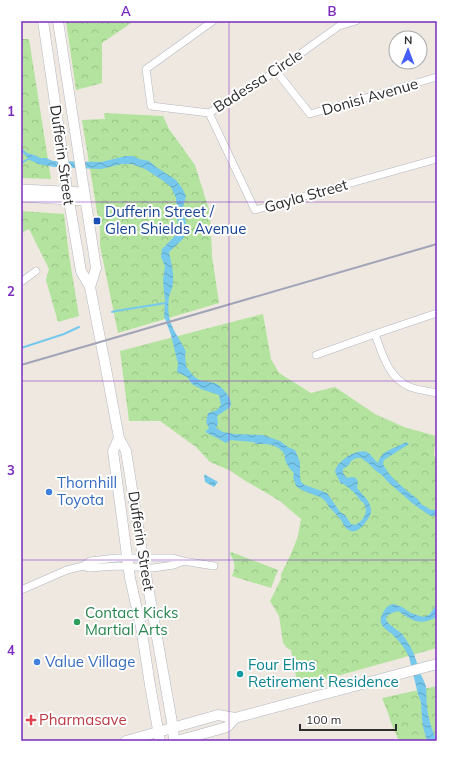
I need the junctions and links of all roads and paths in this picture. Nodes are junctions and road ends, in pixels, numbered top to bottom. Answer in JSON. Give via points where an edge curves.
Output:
{"nodes":[{"id":1,"x":43,"y":21,"type":"edge"},
{"id":2,"x":58,"y":21,"type":"edge"},
{"id":3,"x":213,"y":21,"type":"edge"},
{"id":4,"x":356,"y":21,"type":"edge"},
{"id":5,"x":276,"y":71,"type":"junction"},
{"id":6,"x":437,"y":78,"type":"edge"},
{"id":7,"x":209,"y":113,"type":"junction"},
{"id":8,"x":437,"y":159,"type":"edge"},
{"id":9,"x":21,"y":189,"type":"edge"},
{"id":10,"x":68,"y":196,"type":"junction"},
{"id":11,"x":84,"y":197,"type":"junction"},
{"id":12,"x":21,"y":198,"type":"edge"},
{"id":13,"x":36,"y":271,"type":"dead end"},
{"id":14,"x":21,"y":282,"type":"edge"},
{"id":15,"x":90,"y":287,"type":"junction"},
{"id":16,"x":437,"y":312,"type":"edge"},
{"id":17,"x":375,"y":334,"type":"junction"},
{"id":18,"x":316,"y":355,"type":"dead end"},
{"id":19,"x":437,"y":393,"type":"edge"},
{"id":20,"x":118,"y":438,"type":"junction"},
{"id":21,"x":128,"y":562,"type":"junction"},
{"id":22,"x":144,"y":562,"type":"junction"},
{"id":23,"x":214,"y":566,"type":"dead end"},
{"id":24,"x":21,"y":590,"type":"edge"},
{"id":25,"x":437,"y":664,"type":"edge"},
{"id":26,"x":235,"y":718,"type":"junction"},
{"id":27,"x":173,"y":728,"type":"junction"},
{"id":28,"x":159,"y":736,"type":"edge"},
{"id":29,"x":126,"y":741,"type":"edge"},
{"id":30,"x":174,"y":741,"type":"edge"},
{"id":31,"x":177,"y":741,"type":"edge"}],
"edges":[{"from":1,"to":10,"type":"main road","name":"Dufferin Street"},
{"from":2,"to":11,"type":"main road","name":"Dufferin Street"},
{"from":3,"to":7,"type":"street","name":"Badessa Circle","via":[[146,69],[151,106]]},
{"from":4,"to":5,"type":"street","name":"Badessa Circle","via":[[338,26]]},
{"from":5,"to":6,"type":"street","name":"Donisi Avenue","via":[[310,114]]},
{"from":5,"to":7,"type":"street","name":"Badessa Circle"},
{"from":7,"to":8,"type":"street","name":"Gayla Street","via":[[255,210]]},
{"from":9,"to":10,"type":"street"},
{"from":10,"to":11,"type":"street"},
{"from":10,"to":12,"type":"street"},
{"from":10,"to":15,"type":"main road","name":"Dufferin Street","via":[[81,271]]},
{"from":11,"to":15,"type":"main road","name":"Dufferin Street","via":[[96,268]]},
{"from":13,"to":14,"type":"street"},
{"from":15,"to":20,"type":"main road","name":"Dufferin Street"},
{"from":16,"to":17,"type":"street"},
{"from":17,"to":18,"type":"street"},
{"from":17,"to":19,"type":"street","via":[[386,363],[395,376],[409,386]]},
{"from":20,"to":21,"type":"main road","name":"Dufferin Street","via":[[113,451]]},
{"from":20,"to":22,"type":"main road","name":"Dufferin Street","via":[[126,451]]},
{"from":21,"to":22,"type":"street"},
{"from":21,"to":24,"type":"street","via":[[117,558],[90,561]]},
{"from":21,"to":28,"type":"main road","name":"Dufferin Street"},
{"from":22,"to":23,"type":"street","via":[[153,568],[174,565],[182,561]]},
{"from":22,"to":27,"type":"main road","name":"Dufferin Street"},
{"from":25,"to":26,"type":"main road"},
{"from":26,"to":27,"type":"main road","via":[[218,715]]},
{"from":26,"to":31,"type":"main road","via":[[227,727]]},
{"from":27,"to":28,"type":"main road"},
{"from":27,"to":30,"type":"main road","name":"Dufferin Street"},
{"from":28,"to":29,"type":"main road"}]}
